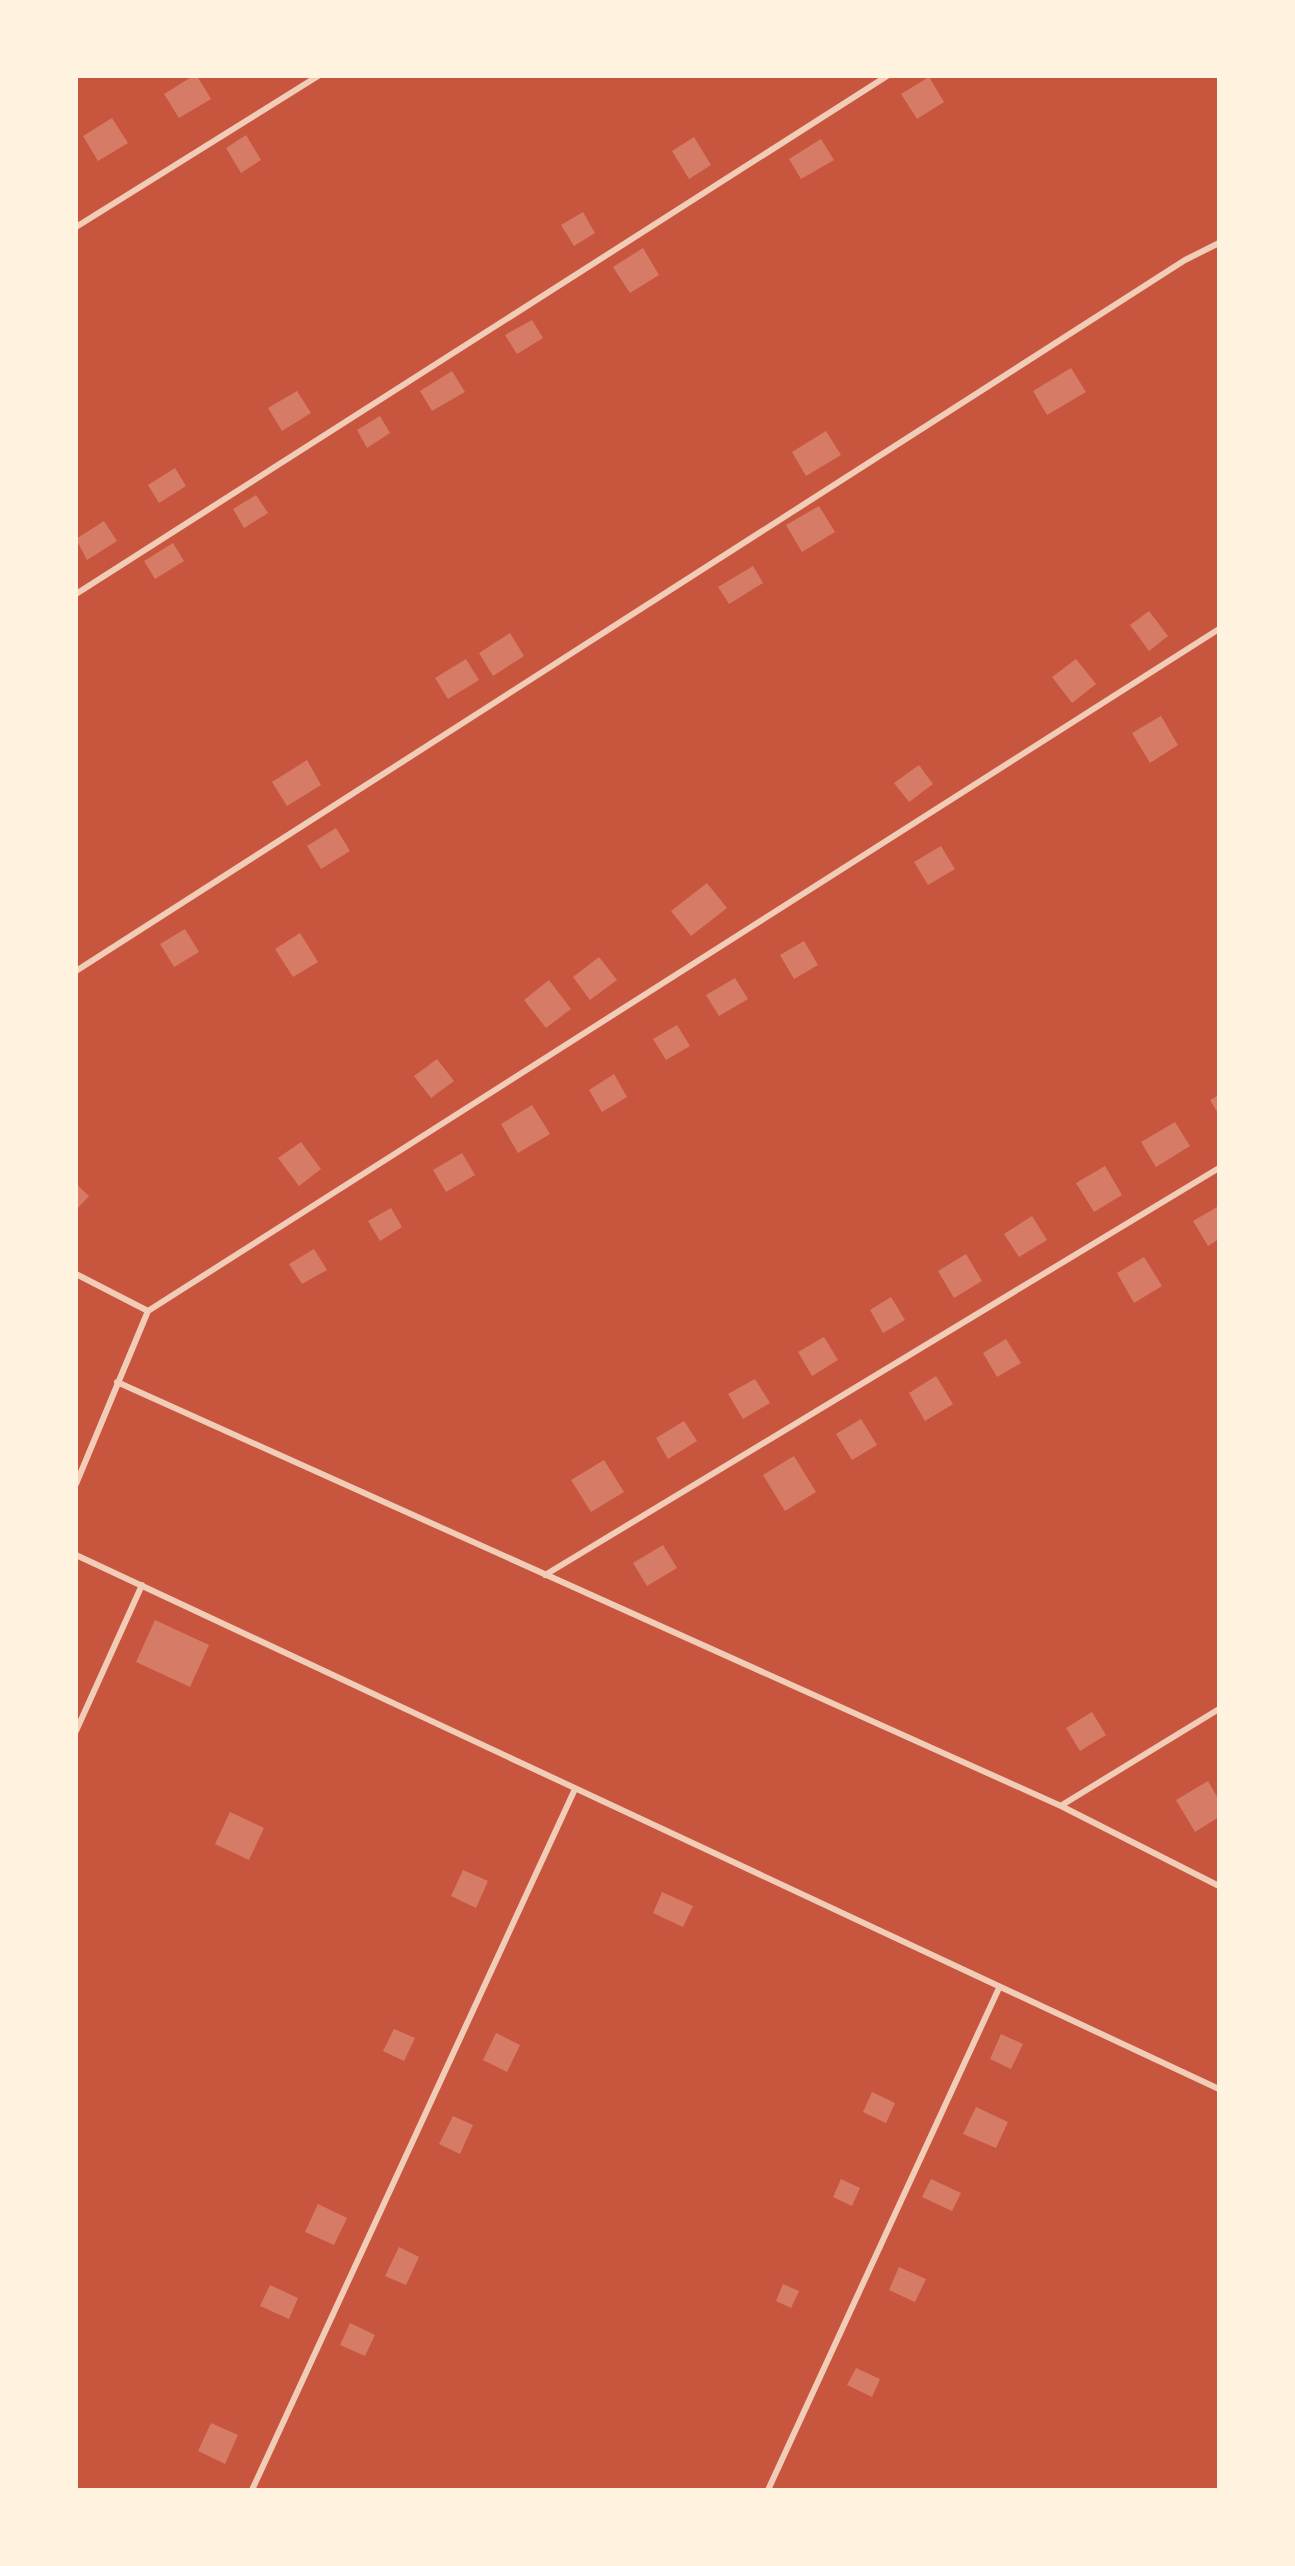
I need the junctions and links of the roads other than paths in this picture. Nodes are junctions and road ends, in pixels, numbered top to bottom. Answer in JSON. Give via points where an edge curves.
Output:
{"nodes":[{"id":1,"x":318,"y":76,"type":"edge"},
{"id":2,"x":887,"y":76,"type":"edge"},
{"id":3,"x":76,"y":227,"type":"edge"},
{"id":4,"x":1219,"y":243,"type":"edge"},
{"id":5,"x":76,"y":594,"type":"edge"},
{"id":6,"x":1219,"y":629,"type":"edge"},
{"id":7,"x":76,"y":971,"type":"edge"},
{"id":8,"x":1219,"y":1168,"type":"edge"},
{"id":9,"x":76,"y":1274,"type":"edge"},
{"id":10,"x":148,"y":1311,"type":"junction"},
{"id":11,"x":117,"y":1382,"type":"junction"},
{"id":12,"x":76,"y":1484,"type":"edge"},
{"id":13,"x":76,"y":1555,"type":"edge"},
{"id":14,"x":545,"y":1575,"type":"junction"},
{"id":15,"x":142,"y":1585,"type":"junction"},
{"id":16,"x":1219,"y":1709,"type":"edge"},
{"id":17,"x":76,"y":1731,"type":"edge"},
{"id":18,"x":575,"y":1789,"type":"junction"},
{"id":19,"x":1061,"y":1806,"type":"junction"},
{"id":20,"x":1219,"y":1886,"type":"edge"},
{"id":21,"x":999,"y":1988,"type":"junction"},
{"id":22,"x":1219,"y":2089,"type":"edge"},
{"id":23,"x":252,"y":2490,"type":"edge"},
{"id":24,"x":768,"y":2490,"type":"edge"}],
"edges":[{"from":1,"to":3,"type":"lane"},
{"from":2,"to":5,"type":"lane"},
{"from":4,"to":7,"type":"lane"},
{"from":6,"to":10,"type":"lane"},
{"from":8,"to":14,"type":"lane"},
{"from":9,"to":10,"type":"lane"},
{"from":10,"to":11,"type":"lane"},
{"from":11,"to":12,"type":"lane"},
{"from":11,"to":14,"type":"lane"},
{"from":13,"to":15,"type":"lane"},
{"from":14,"to":19,"type":"lane"},
{"from":15,"to":17,"type":"lane"},
{"from":15,"to":18,"type":"lane"},
{"from":16,"to":19,"type":"lane"},
{"from":18,"to":21,"type":"lane"},
{"from":18,"to":23,"type":"lane"},
{"from":19,"to":20,"type":"lane"},
{"from":21,"to":22,"type":"lane"},
{"from":21,"to":24,"type":"lane"}]}
